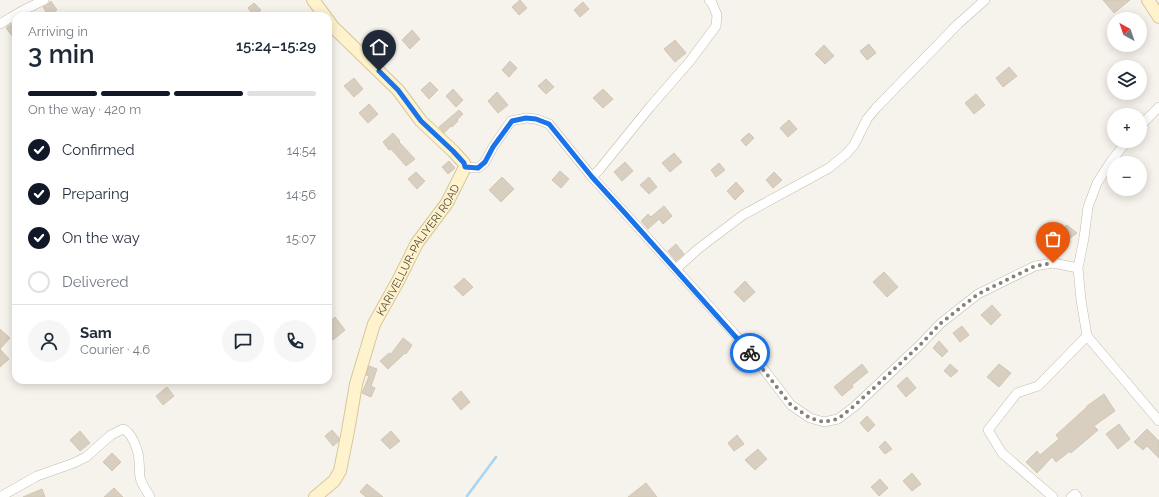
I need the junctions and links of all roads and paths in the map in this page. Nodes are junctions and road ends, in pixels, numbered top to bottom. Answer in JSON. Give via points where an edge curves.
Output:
{"nodes":[{"id":1,"x":44,"y":0,"type":"edge"},
{"id":2,"x":313,"y":0,"type":"edge"},
{"id":3,"x":709,"y":0,"type":"edge"},
{"id":4,"x":985,"y":0,"type":"edge"},
{"id":5,"x":1148,"y":0,"type":"edge"},
{"id":6,"x":20,"y":12,"type":"edge"},
{"id":7,"x":322,"y":12,"type":"edge"},
{"id":8,"x":12,"y":17,"type":"edge"},
{"id":9,"x":1159,"y":17,"type":"edge"},
{"id":10,"x":0,"y":24,"type":"edge"},
{"id":11,"x":332,"y":26,"type":"edge"},
{"id":12,"x":1159,"y":107,"type":"edge"},
{"id":13,"x":1147,"y":119,"type":"edge"},
{"id":14,"x":1121,"y":148,"type":"edge"},
{"id":15,"x":465,"y":167,"type":"junction"},
{"id":16,"x":592,"y":177,"type":"junction"},
{"id":17,"x":1078,"y":268,"type":"junction"},
{"id":18,"x":676,"y":269,"type":"junction"},
{"id":19,"x":1087,"y":336,"type":"junction"},
{"id":20,"x":1159,"y":421,"type":"edge"},
{"id":21,"x":0,"y":497,"type":"edge"},
{"id":22,"x":150,"y":497,"type":"edge"},
{"id":23,"x":315,"y":497,"type":"edge"},
{"id":24,"x":1053,"y":497,"type":"edge"},
{"id":25,"x":1071,"y":497,"type":"edge"},
{"id":26,"x":1077,"y":497,"type":"edge"}],
"edges":[{"from":1,"to":6,"type":"street"},
{"from":2,"to":7,"type":"main road"},
{"from":3,"to":16,"type":"street","via":[[717,15],[716,26],[690,61]]},
{"from":4,"to":18,"type":"street","via":[[876,108],[846,154],[829,168],[743,215]]},
{"from":5,"to":9,"type":"main road"},
{"from":8,"to":10,"type":"street"},
{"from":11,"to":15,"type":"main road","via":[[398,90],[421,121],[453,151]]},
{"from":12,"to":13,"type":"street"},
{"from":14,"to":17,"type":"street","via":[[1097,183],[1088,207]]},
{"from":15,"to":16,"type":"street","via":[[478,168],[485,162],[512,121],[526,118],[549,124]]},
{"from":15,"to":23,"type":"main road","name":"KARIVELLUR-PALIYERI ROAD","via":[[447,203],[417,243],[374,324],[356,384],[340,471],[334,481]]},
{"from":16,"to":18,"type":"street"},
{"from":17,"to":18,"type":"street","via":[[1053,263],[1035,266],[978,294],[941,323],[854,406],[838,419],[824,422],[810,418],[791,405],[748,350]]},
{"from":17,"to":19,"type":"street"},
{"from":19,"to":20,"type":"street"},
{"from":19,"to":24,"type":"street","via":[[1038,386],[1016,393],[988,430],[1002,453]]},
{"from":21,"to":22,"type":"street","via":[[37,476],[86,457],[111,435],[123,429],[130,434],[135,446],[140,479]]},
{"from":25,"to":26,"type":"street","via":[[1075,494]]}]}
